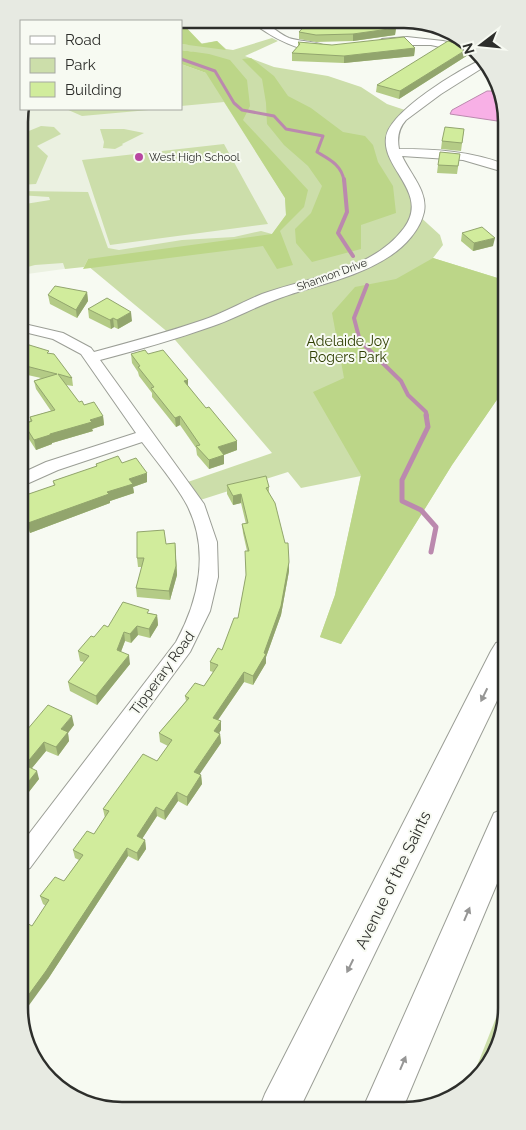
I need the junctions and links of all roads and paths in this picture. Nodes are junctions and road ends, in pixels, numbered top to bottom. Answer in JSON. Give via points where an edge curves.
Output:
{"nodes":[{"id":1,"x":265,"y":28,"type":"edge"},
{"id":2,"x":375,"y":43,"type":"edge"},
{"id":3,"x":332,"y":47,"type":"edge"},
{"id":4,"x":456,"y":47,"type":"edge"},
{"id":5,"x":472,"y":70,"type":"edge"},
{"id":6,"x":393,"y":153,"type":"junction"},
{"id":7,"x":498,"y":166,"type":"edge"},
{"id":8,"x":28,"y":328,"type":"edge"},
{"id":9,"x":90,"y":358,"type":"junction"},
{"id":10,"x":146,"y":435,"type":"junction"},
{"id":11,"x":28,"y":477,"type":"edge"},
{"id":12,"x":498,"y":667,"type":"edge"},
{"id":13,"x":498,"y":842,"type":"edge"},
{"id":14,"x":28,"y":853,"type":"edge"},
{"id":15,"x":282,"y":1102,"type":"edge"},
{"id":16,"x":386,"y":1102,"type":"edge"}],
"edges":[{"from":1,"to":3,"type":"street","via":[[281,39],[303,45]]},
{"from":2,"to":4,"type":"street","via":[[436,41]]},
{"from":5,"to":6,"type":"street","via":[[401,118],[392,135]]},
{"from":6,"to":7,"type":"street","via":[[448,154]]},
{"from":6,"to":9,"type":"street","name":"Shannon Drive","via":[[412,183],[418,202],[412,225],[386,252],[351,270],[267,298],[212,321]]},
{"from":8,"to":9,"type":"street","name":"Tipperary Road","via":[[65,339],[86,351]]},
{"from":9,"to":10,"type":"street","name":"Tipperary Road"},
{"from":10,"to":11,"type":"street","via":[[52,466]]},
{"from":10,"to":14,"type":"street","name":"Tipperary Road","via":[[203,520],[209,543],[210,568],[203,607],[184,647]]},
{"from":12,"to":15,"type":"highway","name":"Avenue of the Saints","one_way":true},
{"from":16,"to":13,"type":"highway","one_way":true}]}
